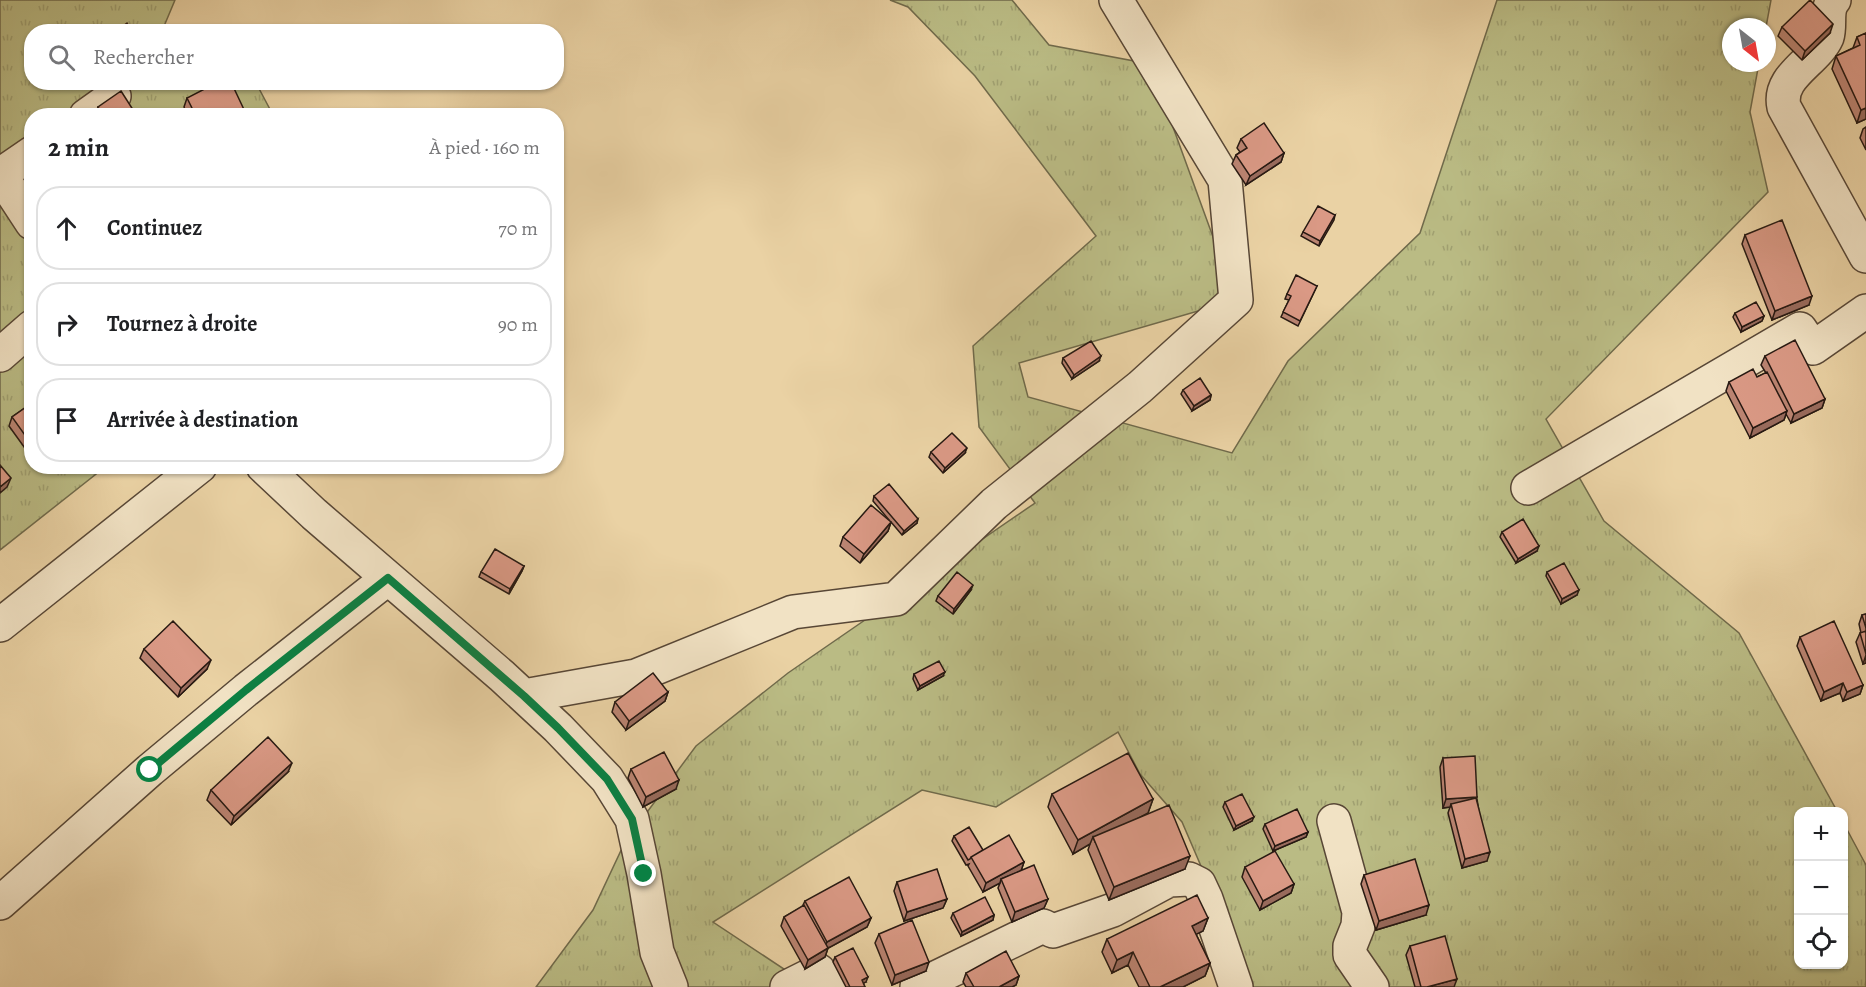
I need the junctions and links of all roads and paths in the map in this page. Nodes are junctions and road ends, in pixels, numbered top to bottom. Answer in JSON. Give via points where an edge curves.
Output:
{"nodes":[{"id":1,"x":1834,"y":0,"type":"edge"},
{"id":2,"x":1119,"y":1,"type":"edge"},
{"id":3,"x":114,"y":96,"type":"edge"},
{"id":4,"x":97,"y":108,"type":"edge"},
{"id":5,"x":24,"y":158,"type":"edge"},
{"id":6,"x":0,"y":175,"type":"edge"},
{"id":7,"x":24,"y":211,"type":"edge"},
{"id":8,"x":1866,"y":256,"type":"edge"},
{"id":9,"x":1866,"y":311,"type":"edge"},
{"id":10,"x":24,"y":334,"type":"edge"},
{"id":11,"x":0,"y":355,"type":"edge"},
{"id":12,"x":190,"y":474,"type":"edge"},
{"id":13,"x":271,"y":474,"type":"edge"},
{"id":14,"x":1528,"y":488,"type":"dead end"},
{"id":15,"x":388,"y":578,"type":"junction"},
{"id":16,"x":0,"y":625,"type":"edge"},
{"id":17,"x":524,"y":696,"type":"junction"},
{"id":18,"x":1334,"y":821,"type":"dead end"},
{"id":19,"x":0,"y":903,"type":"edge"},
{"id":20,"x":671,"y":987,"type":"edge"},
{"id":21,"x":787,"y":987,"type":"edge"},
{"id":22,"x":830,"y":987,"type":"edge"},
{"id":23,"x":917,"y":987,"type":"edge"},
{"id":24,"x":1236,"y":987,"type":"edge"},
{"id":25,"x":1372,"y":987,"type":"edge"}],
"edges":[{"from":1,"to":8,"type":"street","via":[[1830,4],[1827,37],[1784,87],[1782,97]]},
{"from":2,"to":17,"type":"street","via":[[1226,180],[1236,300],[1140,387],[994,504],[896,599],[793,612],[636,676]]},
{"from":3,"to":4,"type":"street"},
{"from":5,"to":6,"type":"street"},
{"from":6,"to":7,"type":"street"},
{"from":9,"to":14,"type":"street","via":[[1813,348],[1800,328]]},
{"from":10,"to":11,"type":"street"},
{"from":12,"to":16,"type":"street"},
{"from":13,"to":15,"type":"street"},
{"from":15,"to":17,"type":"street"},
{"from":15,"to":19,"type":"street","via":[[176,748]]},
{"from":17,"to":20,"type":"street","via":[[607,779],[632,819],[657,952]]},
{"from":18,"to":25,"type":"street","via":[[1359,912],[1350,955]]},
{"from":21,"to":22,"type":"street","via":[[819,971]]},
{"from":23,"to":24,"type":"street","via":[[1043,926],[1053,931],[1113,910],[1169,880],[1189,879],[1199,884],[1206,899]]}]}
